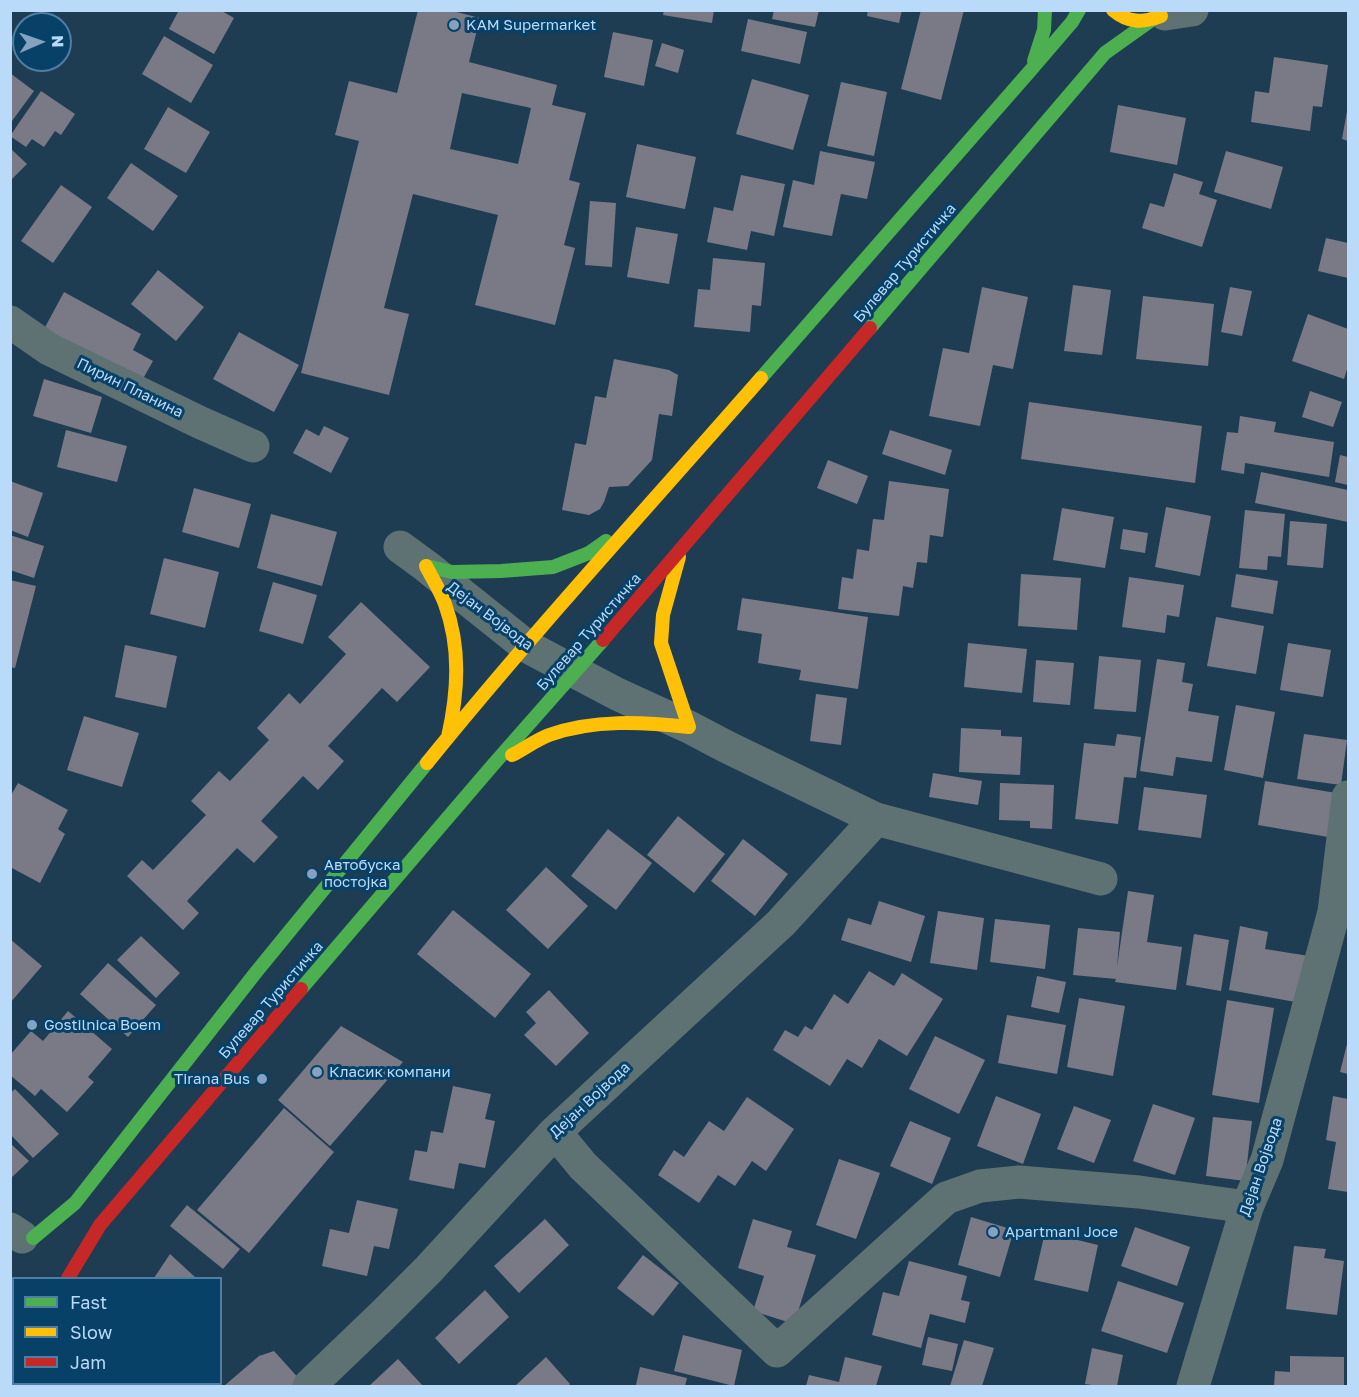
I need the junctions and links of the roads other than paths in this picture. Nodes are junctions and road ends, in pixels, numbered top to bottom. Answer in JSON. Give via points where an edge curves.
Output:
{"nodes":[{"id":1,"x":1045,"y":10,"type":"edge"},
{"id":2,"x":1079,"y":10,"type":"edge"},
{"id":3,"x":1113,"y":10,"type":"edge"},
{"id":4,"x":1169,"y":14,"type":"edge"},
{"id":5,"x":1030,"y":71,"type":"junction"},
{"id":6,"x":10,"y":322,"type":"edge"},
{"id":7,"x":253,"y":446,"type":"dead end"},
{"id":8,"x":639,"y":517,"type":"junction"},
{"id":9,"x":400,"y":547,"type":"dead end"},
{"id":10,"x":680,"y":551,"type":"junction"},
{"id":11,"x":426,"y":566,"type":"junction"},
{"id":12,"x":526,"y":646,"type":"junction"},
{"id":13,"x":575,"y":672,"type":"junction"},
{"id":14,"x":689,"y":727,"type":"junction"},
{"id":15,"x":448,"y":737,"type":"junction"},
{"id":16,"x":492,"y":766,"type":"junction"},
{"id":17,"x":1348,"y":797,"type":"edge"},
{"id":18,"x":876,"y":819,"type":"junction"},
{"id":19,"x":1101,"y":879,"type":"dead end"},
{"id":20,"x":1341,"y":913,"type":"edge"},
{"id":21,"x":555,"y":1132,"type":"junction"},
{"id":22,"x":1247,"y":1208,"type":"junction"},
{"id":23,"x":24,"y":1237,"type":"edge"},
{"id":24,"x":61,"y":1258,"type":"dead end"},
{"id":25,"x":68,"y":1277,"type":"edge"},
{"id":26,"x":69,"y":1277,"type":"edge"},
{"id":27,"x":309,"y":1386,"type":"edge"},
{"id":28,"x":1192,"y":1386,"type":"edge"}],
"edges":[{"from":1,"to":5,"type":"main road","via":[[1041,44]]},
{"from":2,"to":5,"type":"main road","name":"Булевар Туристичка"},
{"from":3,"to":4,"type":"main road","via":[[1132,21]]},
{"from":4,"to":10,"type":"main road","name":"Булевар Туристичка","via":[[1105,53]]},
{"from":5,"to":8,"type":"main road","name":"Булевар Туристичка"},
{"from":6,"to":7,"type":"street","name":"Пирин Планина","via":[[49,349]]},
{"from":8,"to":11,"type":"main road","via":[[589,553],[553,567],[452,572]]},
{"from":8,"to":12,"type":"main road","name":"Булевар Туристичка"},
{"from":9,"to":11,"type":"street","name":"Дејан Војвода"},
{"from":10,"to":13,"type":"main road","name":"Булевар Туристичка"},
{"from":10,"to":14,"type":"main road","via":[[663,615],[661,643]]},
{"from":11,"to":12,"type":"street","name":"Дејан Војвода"},
{"from":11,"to":15,"type":"main road","via":[[444,602],[457,652],[455,707]]},
{"from":12,"to":13,"type":"street","name":"Дејан Војвода"},
{"from":12,"to":15,"type":"main road","name":"Булевар Туристичка"},
{"from":13,"to":14,"type":"street","name":"Дејан Војвода"},
{"from":13,"to":16,"type":"main road","name":"Булевар Туристичка"},
{"from":14,"to":16,"type":"main road","via":[[589,725],[549,736]]},
{"from":14,"to":18,"type":"street","name":"Дејан Војвода"},
{"from":15,"to":23,"type":"main road","name":"Булевар Туристичка","via":[[75,1203]]},
{"from":16,"to":26,"type":"main road","name":"Булевар Туристичка","via":[[100,1225]]},
{"from":17,"to":20,"type":"street","name":"Дејан Војвода"},
{"from":18,"to":19,"type":"street","name":"Дејан Војвода"},
{"from":18,"to":21,"type":"street","name":"Дејан Војвода","via":[[781,923]]},
{"from":20,"to":22,"type":"street","name":"Дејан Војвода","via":[[1267,1160]]},
{"from":21,"to":22,"type":"street","via":[[583,1166],[777,1351],[946,1198],[980,1186],[1019,1182],[1128,1191]]},
{"from":21,"to":27,"type":"street","name":"Дејан Војвода","via":[[428,1270]]},
{"from":22,"to":28,"type":"street","name":"Дејан Војвода"},
{"from":24,"to":25,"type":"main road"}]}
